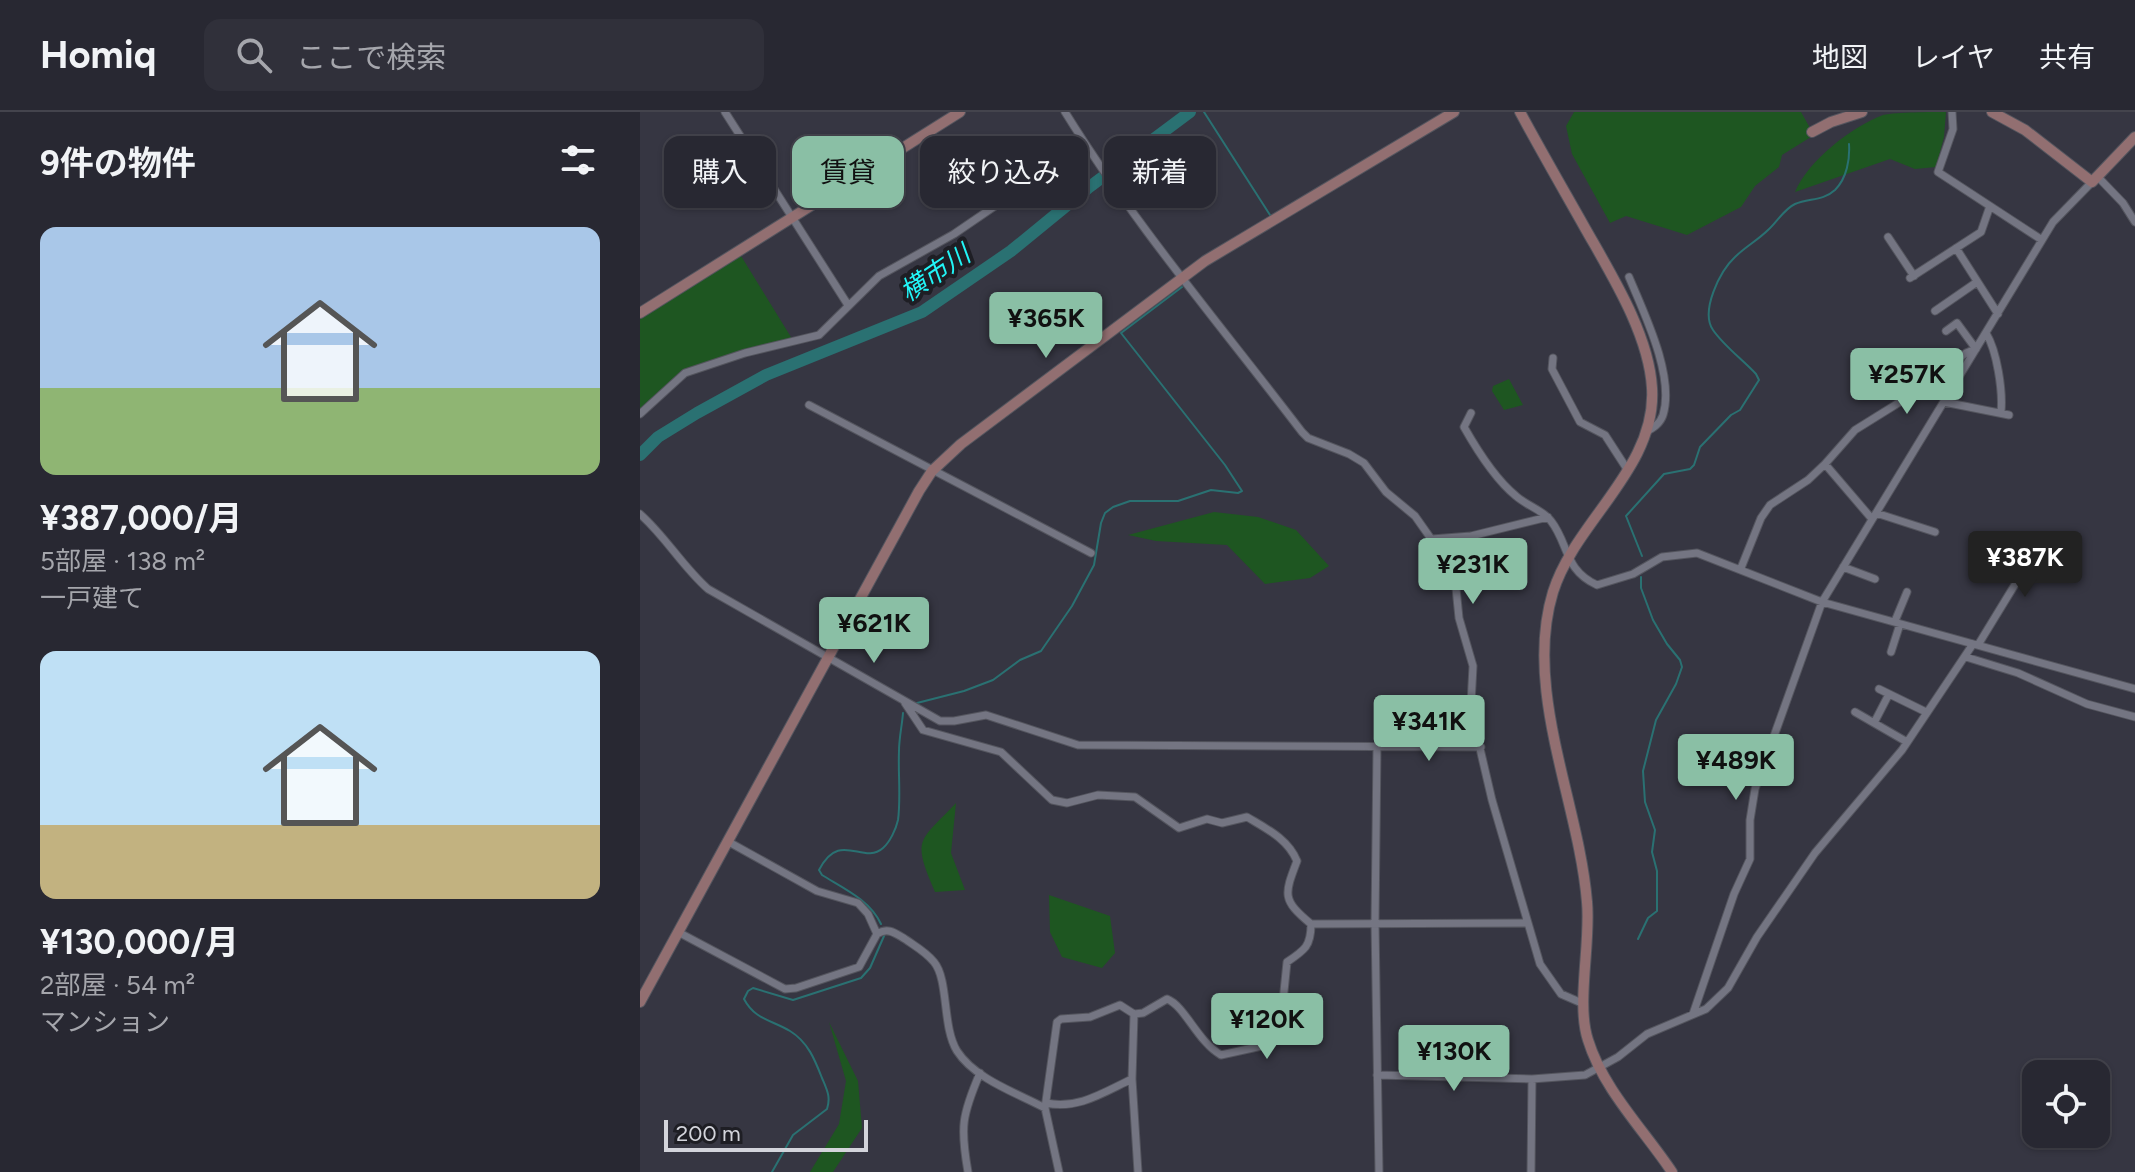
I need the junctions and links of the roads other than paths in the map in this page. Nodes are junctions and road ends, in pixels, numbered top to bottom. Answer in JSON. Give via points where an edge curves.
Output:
{"nodes":[{"id":1,"x":725,"y":112,"type":"edge"},
{"id":2,"x":960,"y":112,"type":"edge"},
{"id":3,"x":1065,"y":112,"type":"edge"},
{"id":4,"x":1454,"y":112,"type":"edge"},
{"id":5,"x":1520,"y":112,"type":"edge"},
{"id":6,"x":1862,"y":112,"type":"edge"},
{"id":7,"x":1952,"y":112,"type":"edge"},
{"id":8,"x":1992,"y":112,"type":"edge"},
{"id":9,"x":2008,"y":115,"type":"edge"},
{"id":10,"x":1812,"y":132,"type":"dead end"},
{"id":11,"x":2135,"y":137,"type":"edge"},
{"id":12,"x":1091,"y":154,"type":"junction"},
{"id":13,"x":2095,"y":179,"type":"junction"},
{"id":14,"x":1990,"y":206,"type":"junction"},
{"id":15,"x":792,"y":218,"type":"junction"},
{"id":16,"x":2135,"y":222,"type":"edge"},
{"id":17,"x":1888,"y":237,"type":"dead end"},
{"id":18,"x":2042,"y":240,"type":"junction"},
{"id":19,"x":1956,"y":248,"type":"junction"},
{"id":20,"x":1629,"y":277,"type":"dead end"},
{"id":21,"x":1183,"y":278,"type":"junction"},
{"id":22,"x":1977,"y":282,"type":"junction"},
{"id":23,"x":848,"y":305,"type":"junction"},
{"id":24,"x":1935,"y":311,"type":"dead end"},
{"id":25,"x":640,"y":313,"type":"edge"},
{"id":26,"x":1998,"y":314,"type":"junction"},
{"id":27,"x":1946,"y":331,"type":"dead end"},
{"id":28,"x":1986,"y":333,"type":"junction"},
{"id":29,"x":1976,"y":349,"type":"junction"},
{"id":30,"x":1553,"y":358,"type":"dead end"},
{"id":31,"x":1944,"y":402,"type":"junction"},
{"id":32,"x":809,"y":405,"type":"dead end"},
{"id":33,"x":1471,"y":413,"type":"dead end"},
{"id":34,"x":640,"y":414,"type":"edge"},
{"id":35,"x":1646,"y":432,"type":"junction"},
{"id":36,"x":1825,"y":464,"type":"junction"},
{"id":37,"x":1627,"y":469,"type":"junction"},
{"id":38,"x":932,"y":471,"type":"junction"},
{"id":39,"x":640,"y":514,"type":"edge"},
{"id":40,"x":1874,"y":516,"type":"junction"},
{"id":41,"x":1548,"y":517,"type":"junction"},
{"id":42,"x":1935,"y":532,"type":"dead end"},
{"id":43,"x":2044,"y":537,"type":"dead end"},
{"id":44,"x":1432,"y":539,"type":"junction"},
{"id":45,"x":1091,"y":553,"type":"dead end"},
{"id":46,"x":1568,"y":559,"type":"junction"},
{"id":47,"x":1843,"y":567,"type":"junction"},
{"id":48,"x":1741,"y":568,"type":"junction"},
{"id":49,"x":1875,"y":579,"type":"dead end"},
{"id":50,"x":1907,"y":592,"type":"dead end"},
{"id":51,"x":1822,"y":602,"type":"junction"},
{"id":52,"x":1897,"y":622,"type":"junction"},
{"id":53,"x":1976,"y":645,"type":"junction"},
{"id":54,"x":1891,"y":652,"type":"dead end"},
{"id":55,"x":829,"y":656,"type":"junction"},
{"id":56,"x":1966,"y":657,"type":"junction"},
{"id":57,"x":1879,"y":689,"type":"dead end"},
{"id":58,"x":2135,"y":689,"type":"edge"},
{"id":59,"x":1889,"y":694,"type":"junction"},
{"id":60,"x":904,"y":701,"type":"junction"},
{"id":61,"x":1855,"y":712,"type":"dead end"},
{"id":62,"x":1926,"y":712,"type":"junction"},
{"id":63,"x":2135,"y":717,"type":"edge"},
{"id":64,"x":1874,"y":723,"type":"junction"},
{"id":65,"x":1907,"y":742,"type":"junction"},
{"id":66,"x":1481,"y":747,"type":"junction"},
{"id":67,"x":1377,"y":748,"type":"junction"},
{"id":68,"x":727,"y":841,"type":"junction"},
{"id":69,"x":1375,"y":923,"type":"junction"},
{"id":70,"x":1527,"y":923,"type":"junction"},
{"id":71,"x":1311,"y":924,"type":"junction"},
{"id":72,"x":678,"y":932,"type":"junction"},
{"id":73,"x":877,"y":934,"type":"junction"},
{"id":74,"x":640,"y":1002,"type":"edge"},
{"id":75,"x":1584,"y":1004,"type":"junction"},
{"id":76,"x":1134,"y":1014,"type":"junction"},
{"id":77,"x":1693,"y":1014,"type":"junction"},
{"id":78,"x":1599,"y":1067,"type":"junction"},
{"id":79,"x":980,"y":1073,"type":"junction"},
{"id":80,"x":1377,"y":1075,"type":"junction"},
{"id":81,"x":1132,"y":1079,"type":"junction"},
{"id":82,"x":1532,"y":1079,"type":"junction"},
{"id":83,"x":1046,"y":1106,"type":"junction"},
{"id":84,"x":968,"y":1172,"type":"edge"},
{"id":85,"x":1059,"y":1172,"type":"edge"},
{"id":86,"x":1138,"y":1172,"type":"edge"},
{"id":87,"x":1379,"y":1172,"type":"edge"},
{"id":88,"x":1531,"y":1172,"type":"edge"},
{"id":89,"x":1672,"y":1172,"type":"edge"}],
"edges":[{"from":1,"to":15,"type":"street"},
{"from":2,"to":15,"type":"street"},
{"from":3,"to":12,"type":"street"},
{"from":4,"to":21,"type":"street"},
{"from":5,"to":35,"type":"street","via":[[1637,330],[1651,370]]},
{"from":6,"to":10,"type":"street"},
{"from":7,"to":14,"type":"street","via":[[1953,129],[1938,172]]},
{"from":8,"to":9,"type":"street"},
{"from":9,"to":13,"type":"street"},
{"from":11,"to":13,"type":"street"},
{"from":12,"to":21,"type":"street"},
{"from":12,"to":23,"type":"street","via":[[1030,182],[879,276]]},
{"from":13,"to":16,"type":"street","via":[[2123,203]]},
{"from":13,"to":18,"type":"street"},
{"from":14,"to":18,"type":"street"},
{"from":14,"to":19,"type":"street","via":[[1981,232]]},
{"from":15,"to":23,"type":"street"},
{"from":15,"to":25,"type":"street"},
{"from":17,"to":19,"type":"street","via":[[1912,277]]},
{"from":18,"to":26,"type":"street"},
{"from":19,"to":22,"type":"street"},
{"from":20,"to":35,"type":"street","via":[[1661,363],[1665,398],[1663,417]]},
{"from":21,"to":38,"type":"street"},
{"from":21,"to":44,"type":"street","via":[[1302,432],[1364,463]]},
{"from":22,"to":24,"type":"street"},
{"from":22,"to":26,"type":"street"},
{"from":23,"to":34,"type":"street","via":[[819,335],[685,373]]},
{"from":26,"to":28,"type":"street"},
{"from":27,"to":29,"type":"street","via":[[1957,323]]},
{"from":28,"to":29,"type":"street"},
{"from":28,"to":31,"type":"street","via":[[2005,414]]},
{"from":29,"to":31,"type":"street"},
{"from":29,"to":36,"type":"street","via":[[1855,430]]},
{"from":30,"to":37,"type":"street","via":[[1552,369],[1580,422],[1605,435]]},
{"from":31,"to":40,"type":"street"},
{"from":32,"to":38,"type":"street"},
{"from":33,"to":41,"type":"street","via":[[1464,427],[1495,473],[1517,498]]},
{"from":35,"to":37,"type":"street"},
{"from":36,"to":40,"type":"street"},
{"from":36,"to":48,"type":"street","via":[[1770,505]]},
{"from":37,"to":46,"type":"street"},
{"from":38,"to":45,"type":"street"},
{"from":38,"to":55,"type":"street"},
{"from":39,"to":55,"type":"street","via":[[708,589]]},
{"from":40,"to":42,"type":"street"},
{"from":40,"to":47,"type":"street"},
{"from":41,"to":44,"type":"street","via":[[1471,536]]},
{"from":41,"to":46,"type":"street"},
{"from":43,"to":53,"type":"street"},
{"from":44,"to":66,"type":"street","via":[[1456,588],[1473,666],[1472,712]]},
{"from":46,"to":48,"type":"street","via":[[1597,585],[1675,553],[1697,553]]},
{"from":46,"to":75,"type":"street","via":[[1554,592],[1545,645],[1556,743],[1586,885]]},
{"from":47,"to":49,"type":"street"},
{"from":47,"to":51,"type":"street"},
{"from":48,"to":51,"type":"street"},
{"from":50,"to":52,"type":"street"},
{"from":51,"to":52,"type":"street"},
{"from":51,"to":77,"type":"street","via":[[1755,789],[1750,859]]},
{"from":52,"to":53,"type":"street"},
{"from":52,"to":54,"type":"street"},
{"from":53,"to":56,"type":"street"},
{"from":53,"to":58,"type":"street"},
{"from":55,"to":60,"type":"street"},
{"from":55,"to":68,"type":"street"},
{"from":56,"to":62,"type":"street"},
{"from":56,"to":63,"type":"street"},
{"from":57,"to":59,"type":"street"},
{"from":59,"to":62,"type":"street"},
{"from":59,"to":64,"type":"street"},
{"from":60,"to":67,"type":"street","via":[[940,721],[986,715],[1078,745]]},
{"from":60,"to":71,"type":"street","via":[[923,730],[1001,752],[1052,800],[1067,803],[1107,794],[1135,797],[1179,828],[1207,819],[1222,823],[1247,817],[1293,850],[1297,861],[1287,897]]},
{"from":61,"to":64,"type":"street"},
{"from":62,"to":65,"type":"street"},
{"from":64,"to":65,"type":"street"},
{"from":65,"to":77,"type":"street","via":[[1815,853],[1728,988]]},
{"from":66,"to":67,"type":"street"},
{"from":66,"to":70,"type":"street"},
{"from":67,"to":69,"type":"street"},
{"from":68,"to":72,"type":"street"},
{"from":68,"to":73,"type":"street","via":[[817,891],[858,903]]},
{"from":69,"to":70,"type":"street"},
{"from":69,"to":71,"type":"street"},
{"from":69,"to":80,"type":"street"},
{"from":70,"to":75,"type":"street","via":[[1547,978],[1561,994]]},
{"from":71,"to":76,"type":"street","via":[[1307,949],[1287,962],[1282,1011],[1262,1046],[1221,1055],[1200,1039],[1167,999]]},
{"from":72,"to":73,"type":"street","via":[[785,989],[859,967]]},
{"from":72,"to":74,"type":"street"},
{"from":73,"to":79,"type":"street","via":[[896,933],[934,961],[956,1049]]},
{"from":75,"to":78,"type":"street","via":[[1585,1031]]},
{"from":76,"to":81,"type":"street"},
{"from":76,"to":83,"type":"street","via":[[1120,1005],[1090,1017],[1058,1019]]},
{"from":77,"to":78,"type":"street","via":[[1647,1034]]},
{"from":78,"to":82,"type":"street","via":[[1585,1075]]},
{"from":78,"to":89,"type":"street"},
{"from":79,"to":83,"type":"street"},
{"from":79,"to":84,"type":"street","via":[[962,1122]]},
{"from":80,"to":82,"type":"street"},
{"from":80,"to":87,"type":"street"},
{"from":81,"to":83,"type":"street","via":[[1086,1101]]},
{"from":81,"to":86,"type":"street"},
{"from":82,"to":88,"type":"street"},
{"from":83,"to":85,"type":"street"}]}
